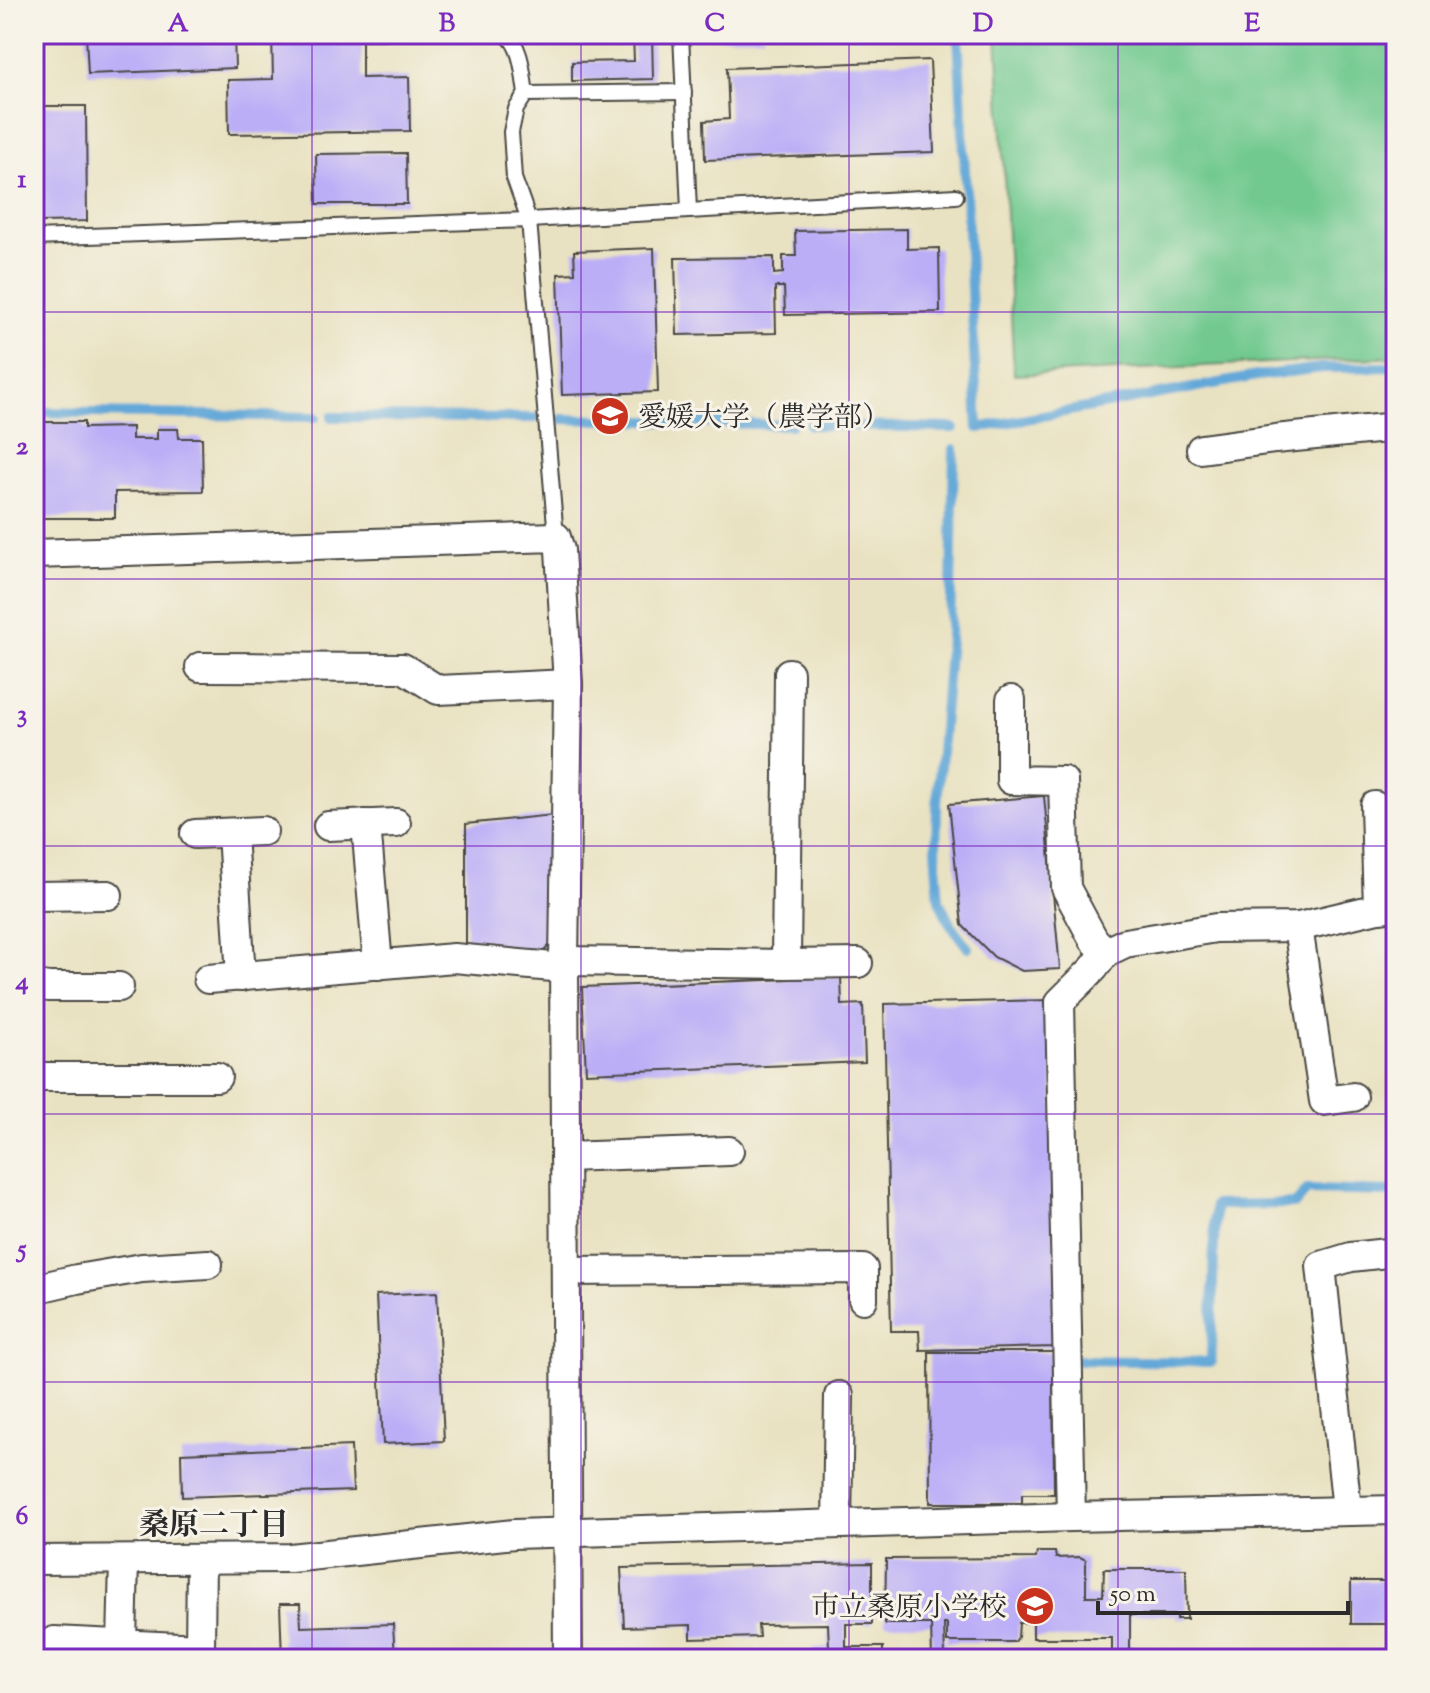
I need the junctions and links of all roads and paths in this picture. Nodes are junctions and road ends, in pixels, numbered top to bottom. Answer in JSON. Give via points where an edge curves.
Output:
{"nodes":[{"id":1,"x":505,"y":34,"type":"edge"},
{"id":2,"x":681,"y":34,"type":"edge"},
{"id":3,"x":684,"y":92,"type":"junction"},
{"id":4,"x":526,"y":94,"type":"junction"},
{"id":5,"x":956,"y":196,"type":"dead end"},
{"id":6,"x":689,"y":210,"type":"junction"},
{"id":7,"x":529,"y":220,"type":"junction"},
{"id":8,"x":34,"y":238,"type":"edge"},
{"id":9,"x":1396,"y":427,"type":"edge"},
{"id":10,"x":1201,"y":449,"type":"dead end"},
{"id":11,"x":556,"y":537,"type":"junction"},
{"id":12,"x":34,"y":554,"type":"edge"},
{"id":13,"x":200,"y":667,"type":"dead end"},
{"id":14,"x":789,"y":673,"type":"dead end"},
{"id":15,"x":568,"y":684,"type":"junction"},
{"id":16,"x":1011,"y":700,"type":"dead end"},
{"id":17,"x":1375,"y":806,"type":"dead end"},
{"id":18,"x":396,"y":823,"type":"dead end"},
{"id":19,"x":366,"y":824,"type":"junction"},
{"id":20,"x":328,"y":826,"type":"dead end"},
{"id":21,"x":263,"y":831,"type":"dead end"},
{"id":22,"x":232,"y":833,"type":"junction"},
{"id":23,"x":195,"y":834,"type":"dead end"},
{"id":24,"x":108,"y":895,"type":"dead end"},
{"id":25,"x":34,"y":896,"type":"edge"},
{"id":26,"x":1387,"y":907,"type":"edge"},
{"id":27,"x":1298,"y":927,"type":"junction"},
{"id":28,"x":1106,"y":952,"type":"junction"},
{"id":29,"x":858,"y":963,"type":"dead end"},
{"id":30,"x":564,"y":964,"type":"junction"},
{"id":31,"x":786,"y":964,"type":"junction"},
{"id":32,"x":378,"y":965,"type":"junction"},
{"id":33,"x":241,"y":977,"type":"junction"},
{"id":34,"x":208,"y":979,"type":"dead end"},
{"id":35,"x":34,"y":985,"type":"edge"},
{"id":36,"x":119,"y":987,"type":"dead end"},
{"id":37,"x":34,"y":1077,"type":"edge"},
{"id":38,"x":217,"y":1077,"type":"dead end"},
{"id":39,"x":1353,"y":1097,"type":"dead end"},
{"id":40,"x":729,"y":1151,"type":"dead end"},
{"id":41,"x":565,"y":1157,"type":"junction"},
{"id":42,"x":1396,"y":1252,"type":"edge"},
{"id":43,"x":208,"y":1264,"type":"dead end"},
{"id":44,"x":566,"y":1271,"type":"junction"},
{"id":45,"x":34,"y":1289,"type":"edge"},
{"id":46,"x":863,"y":1299,"type":"dead end"},
{"id":47,"x":839,"y":1396,"type":"dead end"},
{"id":48,"x":1347,"y":1510,"type":"junction"},
{"id":49,"x":1396,"y":1510,"type":"edge"},
{"id":50,"x":1071,"y":1517,"type":"junction"},
{"id":51,"x":837,"y":1524,"type":"junction"},
{"id":52,"x":567,"y":1533,"type":"junction"},
{"id":53,"x":201,"y":1559,"type":"junction"},
{"id":54,"x":34,"y":1560,"type":"edge"},
{"id":55,"x":124,"y":1560,"type":"junction"},
{"id":56,"x":54,"y":1641,"type":"dead end"},
{"id":57,"x":122,"y":1644,"type":"junction"},
{"id":58,"x":568,"y":1659,"type":"edge"}],
"edges":[{"from":1,"to":4,"type":"lane","via":[[518,52]]},
{"from":2,"to":3,"type":"lane"},
{"from":3,"to":4,"type":"lane"},
{"from":3,"to":6,"type":"lane"},
{"from":4,"to":7,"type":"lane","via":[[511,132],[514,178]]},
{"from":5,"to":6,"type":"lane"},
{"from":6,"to":7,"type":"lane"},
{"from":7,"to":8,"type":"lane"},
{"from":7,"to":11,"type":"lane"},
{"from":9,"to":10,"type":"street"},
{"from":11,"to":12,"type":"street"},
{"from":11,"to":15,"type":"street"},
{"from":13,"to":15,"type":"street","via":[[403,668],[438,690]]},
{"from":14,"to":31,"type":"street"},
{"from":15,"to":30,"type":"street"},
{"from":16,"to":28,"type":"street","via":[[1011,780],[1063,781],[1066,888]]},
{"from":17,"to":26,"type":"street"},
{"from":18,"to":19,"type":"street"},
{"from":19,"to":20,"type":"street"},
{"from":19,"to":32,"type":"street"},
{"from":21,"to":22,"type":"street"},
{"from":22,"to":23,"type":"street"},
{"from":22,"to":33,"type":"street"},
{"from":24,"to":25,"type":"street"},
{"from":26,"to":27,"type":"street"},
{"from":27,"to":28,"type":"street","via":[[1216,928],[1125,943]]},
{"from":27,"to":39,"type":"street","via":[[1324,1101]]},
{"from":28,"to":50,"type":"street","via":[[1060,1002]]},
{"from":29,"to":31,"type":"street"},
{"from":30,"to":31,"type":"street"},
{"from":30,"to":32,"type":"street","via":[[454,958]]},
{"from":30,"to":41,"type":"street"},
{"from":32,"to":33,"type":"street"},
{"from":33,"to":34,"type":"street"},
{"from":35,"to":36,"type":"street"},
{"from":37,"to":38,"type":"street"},
{"from":40,"to":41,"type":"street"},
{"from":41,"to":44,"type":"street"},
{"from":42,"to":48,"type":"street","via":[[1321,1266]]},
{"from":43,"to":45,"type":"street","via":[[142,1268]]},
{"from":44,"to":46,"type":"street","via":[[863,1269]]},
{"from":44,"to":52,"type":"street"},
{"from":47,"to":51,"type":"street"},
{"from":48,"to":49,"type":"street"},
{"from":48,"to":50,"type":"street"},
{"from":50,"to":51,"type":"street"},
{"from":51,"to":52,"type":"street"},
{"from":52,"to":53,"type":"street","via":[[290,1558]]},
{"from":52,"to":58,"type":"street"},
{"from":53,"to":55,"type":"street"},
{"from":53,"to":57,"type":"street","via":[[200,1648]]},
{"from":54,"to":55,"type":"street"},
{"from":55,"to":57,"type":"street"},
{"from":56,"to":57,"type":"street"}]}
